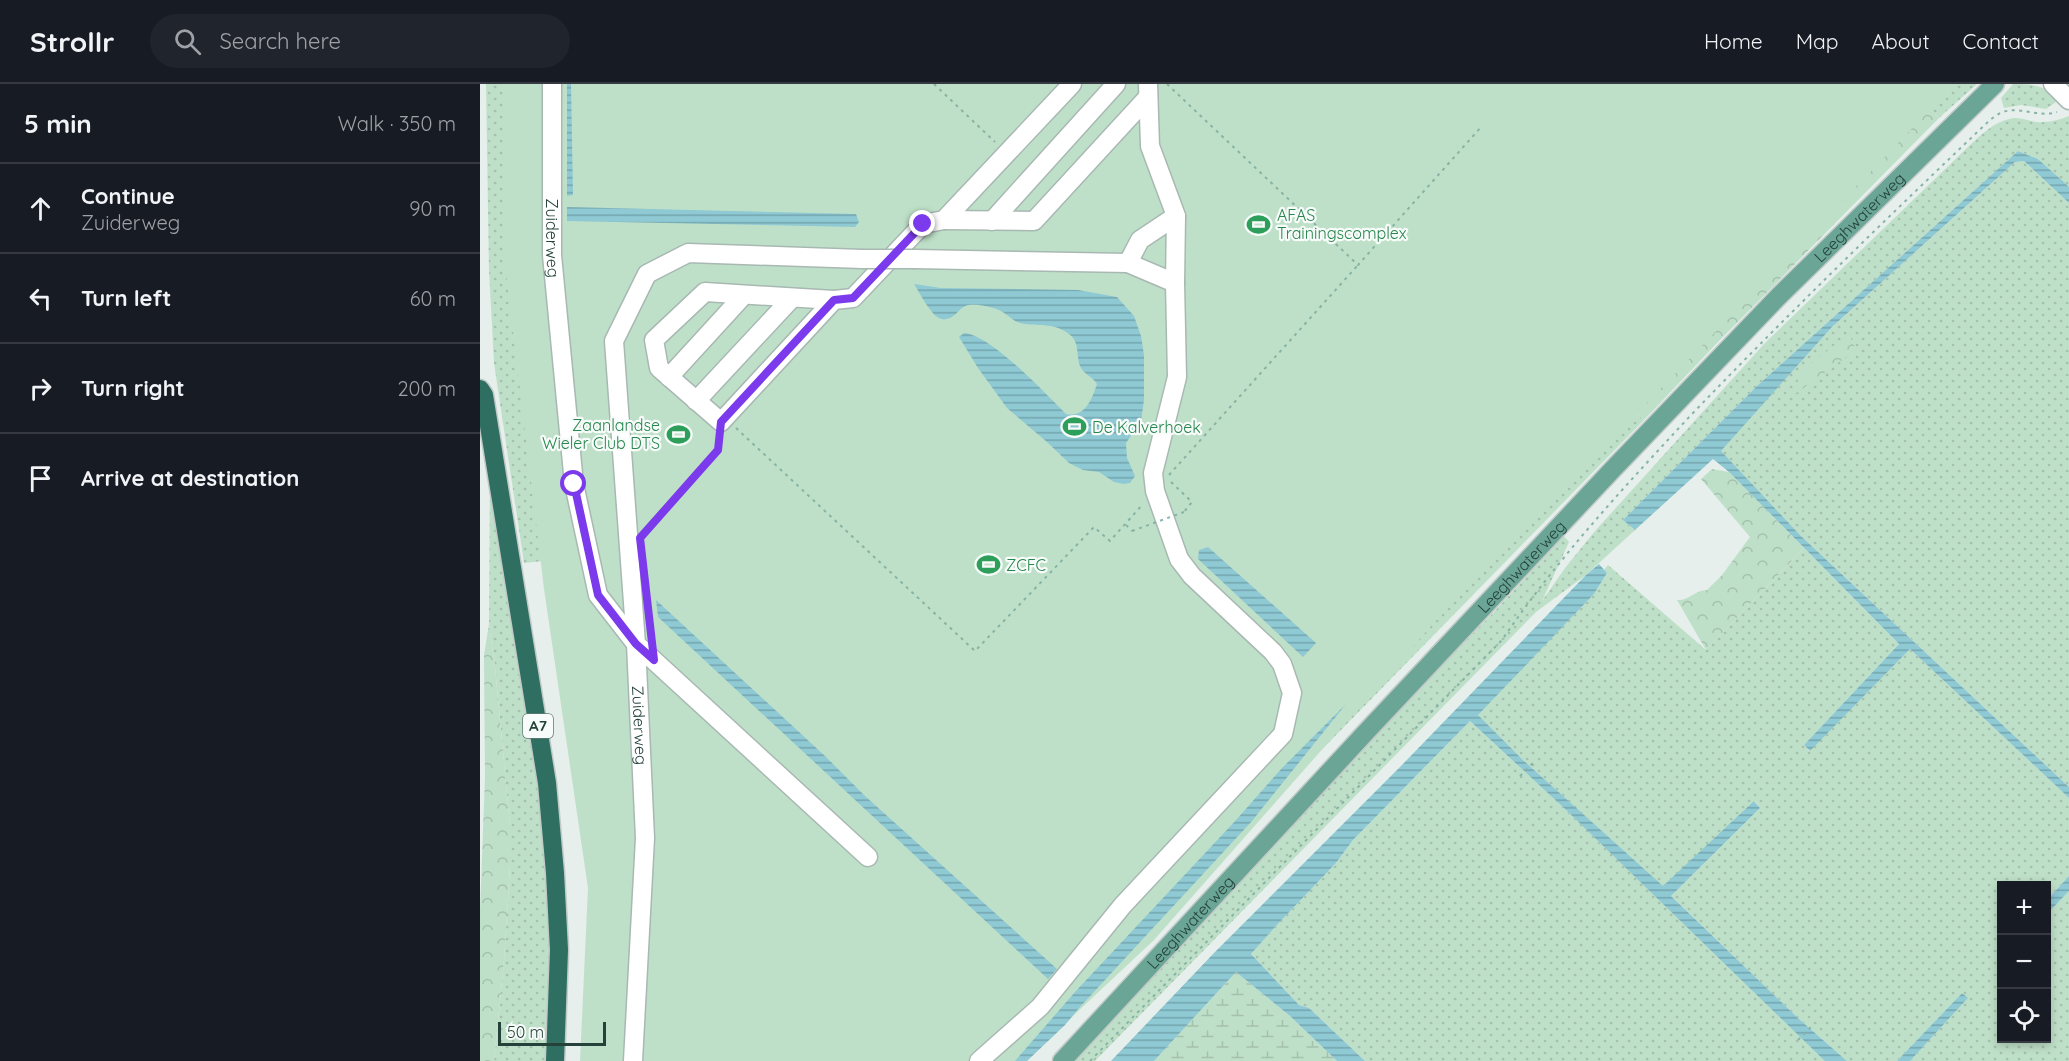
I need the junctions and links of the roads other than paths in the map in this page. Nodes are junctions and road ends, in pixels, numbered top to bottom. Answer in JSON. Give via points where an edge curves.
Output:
{"nodes":[{"id":1,"x":552,"y":84,"type":"edge"},
{"id":2,"x":1072,"y":84,"type":"edge"},
{"id":3,"x":1116,"y":84,"type":"edge"},
{"id":4,"x":1995,"y":84,"type":"edge"},
{"id":5,"x":2053,"y":84,"type":"edge"},
{"id":6,"x":1148,"y":91,"type":"edge"},
{"id":7,"x":2067,"y":104,"type":"edge"},
{"id":8,"x":1176,"y":216,"type":"junction"},
{"id":9,"x":944,"y":220,"type":"junction"},
{"id":10,"x":992,"y":221,"type":"junction"},
{"id":11,"x":1128,"y":263,"type":"junction"},
{"id":12,"x":1175,"y":283,"type":"junction"},
{"id":13,"x":744,"y":295,"type":"junction"},
{"id":14,"x":792,"y":298,"type":"junction"},
{"id":15,"x":834,"y":300,"type":"junction"},
{"id":16,"x":669,"y":377,"type":"junction"},
{"id":17,"x":480,"y":389,"type":"edge"},
{"id":18,"x":696,"y":401,"type":"junction"},
{"id":19,"x":636,"y":644,"type":"junction"},
{"id":20,"x":868,"y":857,"type":"dead end"},
{"id":21,"x":555,"y":1061,"type":"edge"},
{"id":22,"x":633,"y":1061,"type":"edge"},
{"id":23,"x":978,"y":1061,"type":"edge"},
{"id":24,"x":1062,"y":1061,"type":"edge"}],
"edges":[{"from":1,"to":19,"type":"street","name":"Zuiderweg","via":[[552,255],[574,484],[598,595]]},
{"from":2,"to":9,"type":"street"},
{"from":3,"to":10,"type":"street"},
{"from":4,"to":24,"type":"main road","name":"Leeghwaterweg","via":[[1779,296],[1638,443]]},
{"from":5,"to":7,"type":"street"},
{"from":6,"to":8,"type":"street","via":[[1150,146]]},
{"from":6,"to":10,"type":"street","via":[[1034,221]]},
{"from":8,"to":11,"type":"street","via":[[1140,240]]},
{"from":8,"to":12,"type":"street"},
{"from":9,"to":10,"type":"street"},
{"from":9,"to":15,"type":"street","via":[[923,224],[853,298]]},
{"from":11,"to":12,"type":"street"},
{"from":11,"to":19,"type":"street","bridge":true,"via":[[688,253],[646,274],[614,341]]},
{"from":12,"to":23,"type":"street","via":[[1177,377],[1153,473],[1155,490],[1179,558],[1192,576],[1282,664],[1292,693],[1283,734],[1123,905],[1040,1007]]},
{"from":13,"to":14,"type":"street"},
{"from":13,"to":16,"type":"street"},
{"from":13,"to":16,"type":"street","via":[[705,292],[654,340],[659,368]]},
{"from":14,"to":15,"type":"street"},
{"from":14,"to":18,"type":"street"},
{"from":15,"to":18,"type":"street","via":[[721,422]]},
{"from":16,"to":18,"type":"street"},
{"from":17,"to":21,"type":"highway","number":"A7","via":[[548,783],[559,950]]},
{"from":19,"to":20,"type":"street"},
{"from":19,"to":22,"type":"street","name":"Zuiderweg","via":[[645,838]]}]}
